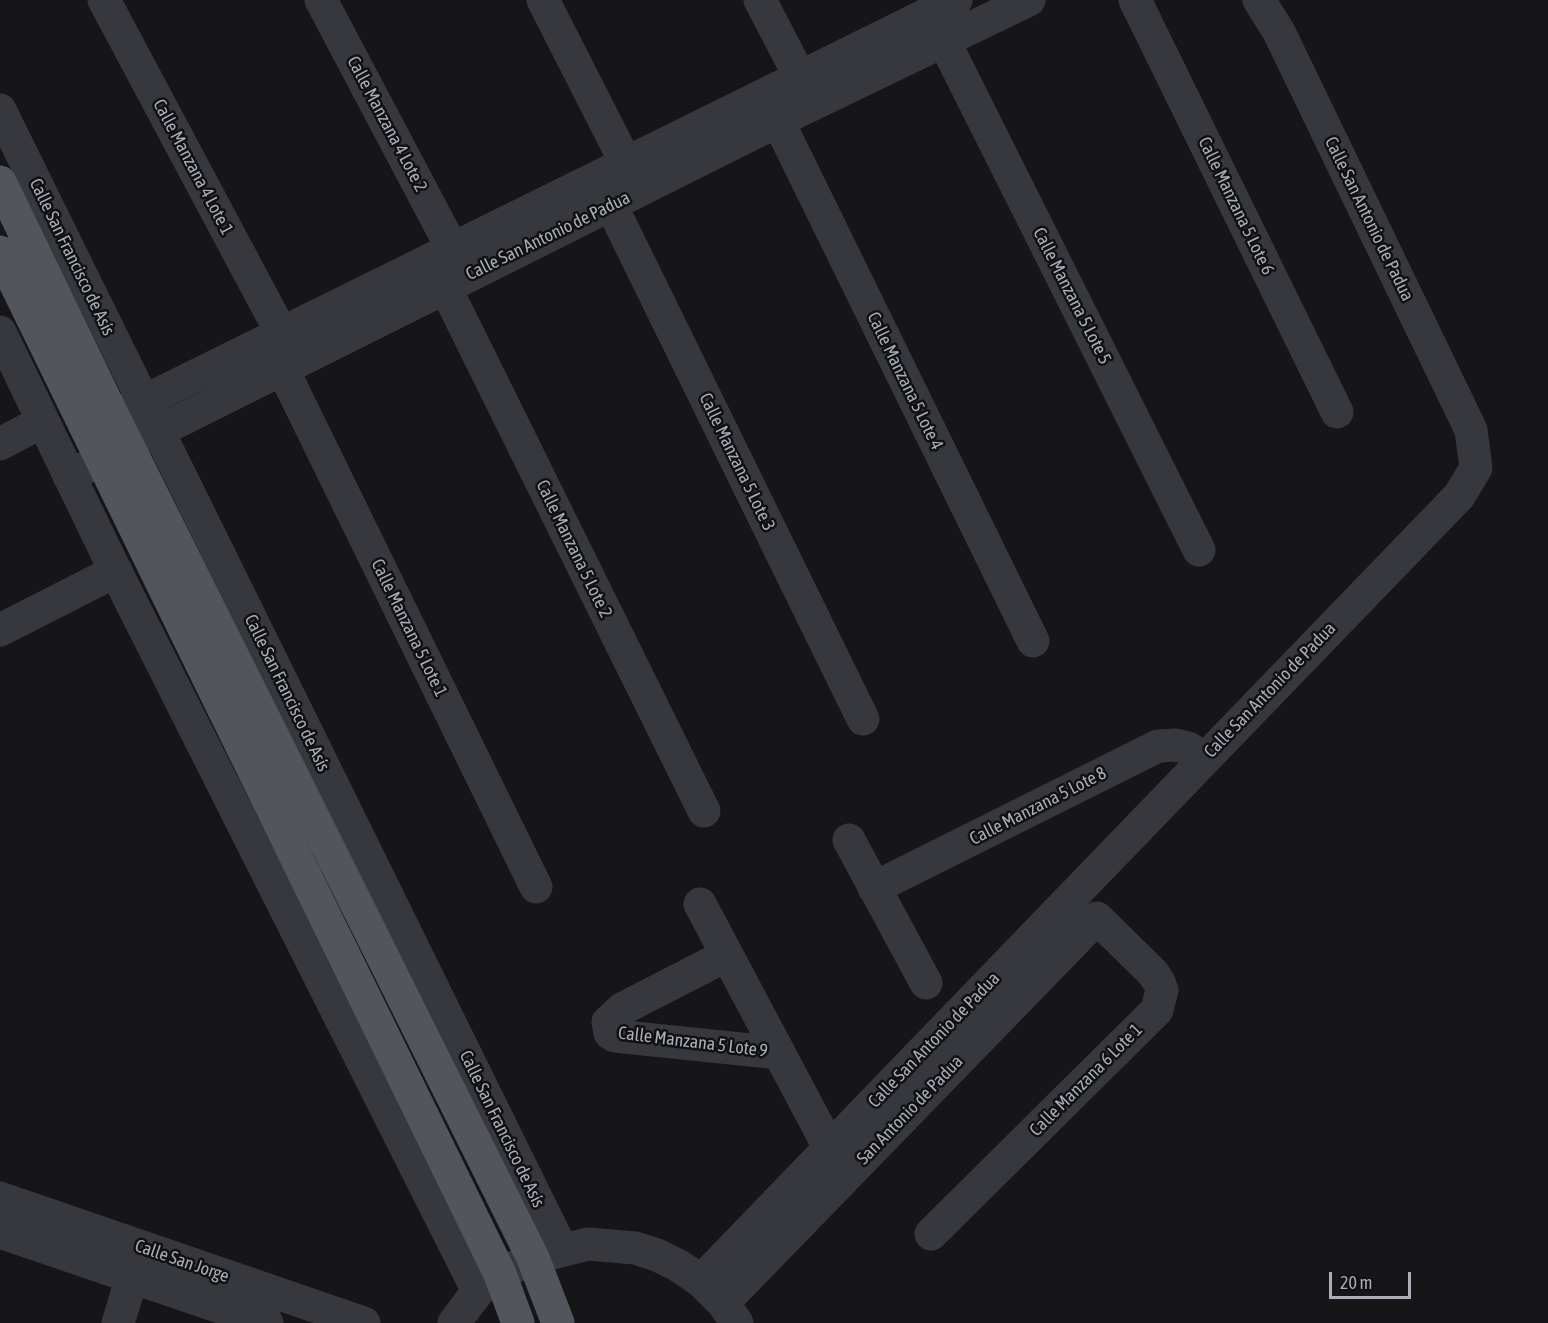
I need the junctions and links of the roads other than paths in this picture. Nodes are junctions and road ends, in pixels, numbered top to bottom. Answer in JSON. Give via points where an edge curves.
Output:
{"nodes":[{"id":1,"x":104,"y":0,"type":"edge"},
{"id":2,"x":321,"y":0,"type":"edge"},
{"id":3,"x":543,"y":0,"type":"edge"},
{"id":4,"x":760,"y":0,"type":"edge"},
{"id":5,"x":956,"y":0,"type":"edge"},
{"id":6,"x":1029,"y":0,"type":"edge"},
{"id":7,"x":1135,"y":0,"type":"edge"},
{"id":8,"x":1259,"y":0,"type":"edge"},
{"id":9,"x":944,"y":41,"type":"junction"},
{"id":10,"x":800,"y":77,"type":"junction"},
{"id":11,"x":0,"y":110,"type":"edge"},
{"id":12,"x":778,"y":121,"type":"junction"},
{"id":13,"x":626,"y":163,"type":"junction"},
{"id":14,"x":0,"y":182,"type":"edge"},
{"id":15,"x":610,"y":205,"type":"junction"},
{"id":16,"x":452,"y":248,"type":"junction"},
{"id":17,"x":0,"y":252,"type":"edge"},
{"id":18,"x":445,"y":287,"type":"junction"},
{"id":19,"x":282,"y":334,"type":"junction"},
{"id":20,"x":1,"y":337,"type":"edge"},
{"id":21,"x":283,"y":370,"type":"junction"},
{"id":22,"x":143,"y":402,"type":"junction"},
{"id":23,"x":1337,"y":412,"type":"dead end"},
{"id":24,"x":100,"y":422,"type":"junction"},
{"id":25,"x":158,"y":432,"type":"junction"},
{"id":26,"x":48,"y":433,"type":"junction"},
{"id":27,"x":0,"y":444,"type":"edge"},
{"id":28,"x":116,"y":453,"type":"junction"},
{"id":29,"x":69,"y":476,"type":"junction"},
{"id":30,"x":1199,"y":550,"type":"dead end"},
{"id":31,"x":116,"y":572,"type":"junction"},
{"id":32,"x":0,"y":630,"type":"edge"},
{"id":33,"x":1033,"y":641,"type":"dead end"},
{"id":34,"x":863,"y":719,"type":"dead end"},
{"id":35,"x":1204,"y":758,"type":"junction"},
{"id":36,"x":704,"y":811,"type":"dead end"},
{"id":37,"x":849,"y":840,"type":"dead end"},
{"id":38,"x":536,"y":887,"type":"dead end"},
{"id":39,"x":874,"y":888,"type":"junction"},
{"id":40,"x":700,"y":904,"type":"dead end"},
{"id":41,"x":1097,"y":918,"type":"joint"},
{"id":42,"x":727,"y":955,"type":"junction"},
{"id":43,"x":926,"y":983,"type":"dead end"},
{"id":44,"x":779,"y":1053,"type":"junction"},
{"id":45,"x":829,"y":1147,"type":"junction"},
{"id":46,"x":0,"y":1198,"type":"edge"},
{"id":47,"x":0,"y":1232,"type":"edge"},
{"id":48,"x":931,"y":1234,"type":"dead end"},
{"id":49,"x":547,"y":1254,"type":"junction"},
{"id":50,"x":132,"y":1277,"type":"junction"},
{"id":51,"x":489,"y":1282,"type":"junction"},
{"id":52,"x":720,"y":1302,"type":"edge"},
{"id":53,"x":118,"y":1323,"type":"edge"},
{"id":54,"x":267,"y":1323,"type":"edge"},
{"id":55,"x":364,"y":1323,"type":"edge"},
{"id":56,"x":454,"y":1323,"type":"edge"},
{"id":57,"x":518,"y":1323,"type":"edge"},
{"id":58,"x":558,"y":1323,"type":"edge"}],
"edges":[{"from":1,"to":19,"type":"street","name":"Calle Manzana 4 Lote 1"},
{"from":2,"to":16,"type":"street","name":"Calle Manzana 4 Lote 2"},
{"from":3,"to":13,"type":"street"},
{"from":4,"to":10,"type":"street"},
{"from":5,"to":10,"type":"street","name":"Calle San Antonio de Padua"},
{"from":6,"to":9,"type":"street","name":"Calle San Antonio de Padua"},
{"from":7,"to":23,"type":"street","name":"Calle Manzana 5 Lote 6"},
{"from":8,"to":35,"type":"street","name":"Calle San Antonio de Padua","via":[[1279,32],[1471,430],[1476,468],[1459,496]]},
{"from":9,"to":12,"type":"street","name":"Calle San Antonio de Padua"},
{"from":9,"to":30,"type":"street","name":"Calle Manzana 5 Lote 5"},
{"from":10,"to":13,"type":"street","name":"Calle San Antonio de Padua"},
{"from":11,"to":22,"type":"street","name":"Calle San Francisco de Asís"},
{"from":12,"to":15,"type":"street","name":"Calle San Antonio de Padua"},
{"from":12,"to":33,"type":"street","name":"Calle Manzana 5 Lote 4"},
{"from":13,"to":16,"type":"street","name":"Calle San Antonio de Padua"},
{"from":14,"to":24,"type":"main road","name":"Calle San Francisco de Asís"},
{"from":15,"to":18,"type":"street","name":"Calle San Antonio de Padua"},
{"from":15,"to":34,"type":"street","name":"Calle Manzana 5 Lote 3"},
{"from":16,"to":19,"type":"street","name":"Calle San Antonio de Padua"},
{"from":17,"to":24,"type":"main road","name":"Calle San Francisco de Asís"},
{"from":18,"to":21,"type":"street","name":"Calle San Antonio de Padua"},
{"from":18,"to":36,"type":"street","name":"Calle Manzana 5 Lote 2"},
{"from":19,"to":22,"type":"street","name":"Calle San Antonio de Padua"},
{"from":20,"to":26,"type":"street","name":"Calle San Francisco de Asís"},
{"from":21,"to":25,"type":"street","name":"Calle San Antonio de Padua"},
{"from":21,"to":38,"type":"street","name":"Calle Manzana 5 Lote 1"},
{"from":22,"to":24,"type":"street","name":"Calle San Antonio de Padua"},
{"from":22,"to":25,"type":"street","name":"Calle San Francisco de Asís"},
{"from":24,"to":26,"type":"street","name":"Calle San Antonio de Padua"},
{"from":24,"to":28,"type":"main road","name":"Calle San Francisco de Asís"},
{"from":25,"to":28,"type":"street","name":"Calle San Antonio de Padua"},
{"from":25,"to":49,"type":"street","name":"Calle San Francisco de Asís"},
{"from":26,"to":27,"type":"street","name":"Calle San Antonio de Padua"},
{"from":26,"to":29,"type":"street","name":"Calle San Francisco de Asís"},
{"from":28,"to":29,"type":"street","name":"Calle San Antonio de Padua"},
{"from":28,"to":49,"type":"main road","name":"Calle San Francisco de Asís"},
{"from":28,"to":51,"type":"main road","name":"Calle San Francisco de Asís"},
{"from":29,"to":31,"type":"street","name":"Calle San Francisco de Asís"},
{"from":31,"to":32,"type":"street"},
{"from":31,"to":51,"type":"street","name":"Calle San Francisco de Asís"},
{"from":35,"to":39,"type":"street","name":"Calle Manzana 5 Lote 8","via":[[1188,748],[1158,746]]},
{"from":35,"to":45,"type":"street","name":"Calle San Antonio de Padua"},
{"from":37,"to":39,"type":"street"},
{"from":39,"to":43,"type":"street"},
{"from":40,"to":42,"type":"street","name":"Calle Manzana 5 Lote 9"},
{"from":41,"to":48,"type":"street","name":"Calle Manzana 6 Lote 1","via":[[1159,982],[1162,990],[1157,1010]]},
{"from":41,"to":52,"type":"street","name":"San Antonio de Padua"},
{"from":42,"to":44,"type":"street","name":"Calle Manzana 5 Lote 9"},
{"from":42,"to":44,"type":"street","name":"Calle Manzana 5 Lote 9","via":[[622,1009],[608,1022],[610,1033]]},
{"from":44,"to":45,"type":"street","name":"Calle Manzana 5 Lote 9"},
{"from":45,"to":52,"type":"street","name":"Calle San Antonio de Padua"},
{"from":46,"to":55,"type":"street","name":"Calle San Jorge"},
{"from":47,"to":50,"type":"street","name":"Calle San Jorge"},
{"from":49,"to":51,"type":"street"},
{"from":49,"to":52,"type":"street","via":[[588,1245],[635,1248],[679,1266]]},
{"from":49,"to":58,"type":"main road","name":"Calle San Francisco de Asís"},
{"from":50,"to":53,"type":"street"},
{"from":50,"to":54,"type":"street","name":"Calle San Jorge"},
{"from":51,"to":56,"type":"street"},
{"from":51,"to":57,"type":"main road","name":"Calle San Francisco de Asís"}]}
